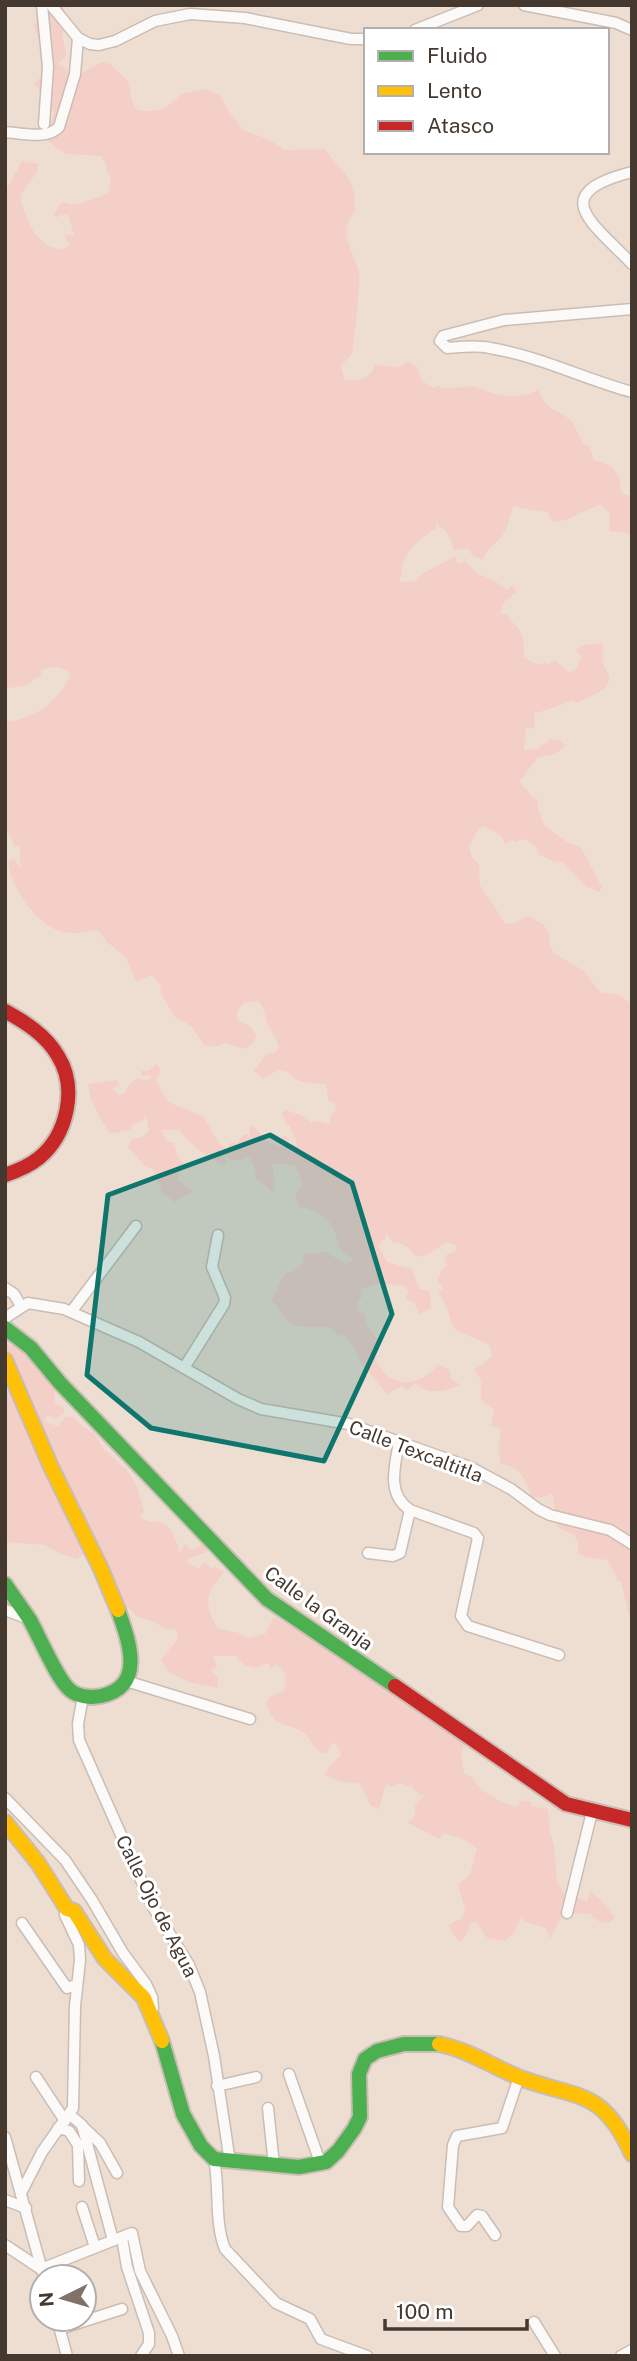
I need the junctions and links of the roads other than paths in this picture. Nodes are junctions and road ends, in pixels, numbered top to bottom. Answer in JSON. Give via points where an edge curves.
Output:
{"nodes":[{"id":1,"x":42,"y":5,"type":"edge"},
{"id":2,"x":51,"y":5,"type":"edge"},
{"id":3,"x":478,"y":5,"type":"edge"},
{"id":4,"x":524,"y":5,"type":"edge"},
{"id":5,"x":420,"y":28,"type":"edge"},
{"id":6,"x":632,"y":30,"type":"edge"},
{"id":7,"x":78,"y":38,"type":"junction"},
{"id":8,"x":364,"y":39,"type":"edge"},
{"id":9,"x":44,"y":124,"type":"dead end"},
{"id":10,"x":5,"y":132,"type":"edge"},
{"id":11,"x":632,"y":172,"type":"edge"},
{"id":12,"x":632,"y":264,"type":"edge"},
{"id":13,"x":632,"y":309,"type":"edge"},
{"id":14,"x":632,"y":392,"type":"edge"},
{"id":15,"x":5,"y":1011,"type":"edge"},
{"id":16,"x":5,"y":1175,"type":"edge"},
{"id":17,"x":136,"y":1226,"type":"dead end"},
{"id":18,"x":218,"y":1235,"type":"dead end"},
{"id":19,"x":5,"y":1288,"type":"edge"},
{"id":20,"x":21,"y":1306,"type":"junction"},
{"id":21,"x":71,"y":1312,"type":"junction"},
{"id":22,"x":5,"y":1318,"type":"edge"},
{"id":23,"x":5,"y":1328,"type":"edge"},
{"id":24,"x":5,"y":1360,"type":"edge"},
{"id":25,"x":184,"y":1368,"type":"junction"},
{"id":26,"x":399,"y":1442,"type":"junction"},
{"id":27,"x":410,"y":1510,"type":"junction"},
{"id":28,"x":632,"y":1544,"type":"edge"},
{"id":29,"x":368,"y":1553,"type":"dead end"},
{"id":30,"x":5,"y":1584,"type":"edge"},
{"id":31,"x":5,"y":1610,"type":"edge"},
{"id":32,"x":29,"y":1619,"type":"junction"},
{"id":33,"x":559,"y":1655,"type":"dead end"},
{"id":34,"x":126,"y":1681,"type":"junction"},
{"id":35,"x":83,"y":1696,"type":"junction"},
{"id":36,"x":250,"y":1719,"type":"dead end"},
{"id":37,"x":5,"y":1798,"type":"edge"},
{"id":38,"x":592,"y":1812,"type":"junction"},
{"id":39,"x":632,"y":1820,"type":"edge"},
{"id":40,"x":5,"y":1822,"type":"edge"},
{"id":41,"x":67,"y":1909,"type":"junction"},
{"id":42,"x":567,"y":1913,"type":"dead end"},
{"id":43,"x":22,"y":1923,"type":"dead end"},
{"id":44,"x":76,"y":1985,"type":"junction"},
{"id":45,"x":152,"y":2012,"type":"junction"},
{"id":46,"x":289,"y":2074,"type":"dead end"},
{"id":47,"x":36,"y":2077,"type":"dead end"},
{"id":48,"x":256,"y":2077,"type":"dead end"},
{"id":49,"x":519,"y":2077,"type":"junction"},
{"id":50,"x":217,"y":2086,"type":"junction"},
{"id":51,"x":268,"y":2108,"type":"dead end"},
{"id":52,"x":64,"y":2122,"type":"junction"},
{"id":53,"x":82,"y":2125,"type":"junction"},
{"id":54,"x":5,"y":2137,"type":"edge"},
{"id":55,"x":632,"y":2154,"type":"edge"},
{"id":56,"x":214,"y":2160,"type":"junction"},
{"id":57,"x":230,"y":2162,"type":"junction"},
{"id":58,"x":274,"y":2165,"type":"junction"},
{"id":59,"x":321,"y":2165,"type":"junction"},
{"id":60,"x":117,"y":2173,"type":"dead end"},
{"id":61,"x":79,"y":2182,"type":"dead end"},
{"id":62,"x":21,"y":2193,"type":"junction"},
{"id":63,"x":5,"y":2200,"type":"edge"},
{"id":64,"x":82,"y":2207,"type":"dead end"},
{"id":65,"x":26,"y":2208,"type":"junction"},
{"id":66,"x":495,"y":2235,"type":"dead end"},
{"id":67,"x":117,"y":2239,"type":"junction"},
{"id":68,"x":5,"y":2245,"type":"edge"},
{"id":69,"x":95,"y":2248,"type":"junction"},
{"id":70,"x":29,"y":2263,"type":"edge"},
{"id":71,"x":40,"y":2263,"type":"edge"},
{"id":72,"x":64,"y":2263,"type":"edge"},
{"id":73,"x":122,"y":2309,"type":"dead end"},
{"id":74,"x":98,"y":2315,"type":"edge"},
{"id":75,"x":534,"y":2322,"type":"dead end"},
{"id":76,"x":61,"y":2333,"type":"edge"},
{"id":77,"x":632,"y":2350,"type":"edge"},
{"id":78,"x":67,"y":2356,"type":"edge"},
{"id":79,"x":141,"y":2356,"type":"edge"},
{"id":80,"x":178,"y":2356,"type":"edge"},
{"id":81,"x":367,"y":2356,"type":"edge"},
{"id":82,"x":555,"y":2356,"type":"edge"},
{"id":83,"x":621,"y":2356,"type":"edge"}],
"edges":[{"from":1,"to":9,"type":"street","via":[[48,67]]},
{"from":2,"to":7,"type":"street"},
{"from":3,"to":5,"type":"street"},
{"from":4,"to":6,"type":"street"},
{"from":7,"to":8,"type":"street","via":[[99,45],[155,21],[190,14],[245,18]]},
{"from":7,"to":10,"type":"street","via":[[75,74],[59,127],[47,135]]},
{"from":11,"to":12,"type":"street","via":[[605,179],[585,192],[582,206]]},
{"from":13,"to":14,"type":"street","via":[[504,320],[443,336],[440,341],[447,348],[493,348]]},
{"from":15,"to":16,"type":"street","via":[[46,1040],[64,1066],[68,1085],[63,1124],[53,1144],[40,1158]]},
{"from":17,"to":21,"type":"street"},
{"from":18,"to":25,"type":"street","via":[[212,1267],[224,1304]]},
{"from":19,"to":20,"type":"street"},
{"from":20,"to":21,"type":"street","name":"Calle Texcaltitla","via":[[28,1303]]},
{"from":20,"to":22,"type":"street"},
{"from":21,"to":25,"type":"street","name":"Calle Texcaltitla"},
{"from":23,"to":38,"type":"street","name":"Calle la Granja","via":[[31,1348],[267,1599],[566,1804]]},
{"from":24,"to":34,"type":"street","via":[[114,1596],[132,1651]]},
{"from":25,"to":26,"type":"street","name":"Calle Texcaltitla","via":[[261,1409],[349,1424]]},
{"from":26,"to":27,"type":"street","via":[[394,1490]]},
{"from":26,"to":28,"type":"street","name":"Calle Texcaltitla","via":[[470,1467],[550,1515],[610,1530]]},
{"from":27,"to":29,"type":"street","via":[[400,1553]]},
{"from":27,"to":33,"type":"street","via":[[477,1535],[463,1622]]},
{"from":30,"to":32,"type":"street"},
{"from":31,"to":32,"type":"street"},
{"from":32,"to":35,"type":"street","via":[[67,1688]]},
{"from":34,"to":35,"type":"street","via":[[106,1696]]},
{"from":34,"to":36,"type":"street"},
{"from":35,"to":50,"type":"street","name":"Calle Ojo de Agua","via":[[79,1740],[153,1907],[200,1992]]},
{"from":37,"to":45,"type":"street","via":[[65,1860],[150,1990]]},
{"from":38,"to":39,"type":"street","name":"Calle la Granja"},
{"from":38,"to":42,"type":"street"},
{"from":40,"to":41,"type":"street"},
{"from":41,"to":44,"type":"street","via":[[65,1915],[79,1945]]},
{"from":41,"to":45,"type":"street","via":[[74,1911],[108,1962],[139,1990]]},
{"from":43,"to":44,"type":"street","via":[[67,1988]]},
{"from":44,"to":52,"type":"street","via":[[74,2098]]},
{"from":45,"to":56,"type":"street","via":[[188,2122]]},
{"from":46,"to":59,"type":"street"},
{"from":47,"to":52,"type":"street"},
{"from":48,"to":50,"type":"street"},
{"from":49,"to":55,"type":"street","via":[[586,2098],[614,2120]]},
{"from":49,"to":59,"type":"street","via":[[453,2045],[420,2041],[372,2053],[358,2078],[356,2128]]},
{"from":49,"to":66,"type":"street","via":[[502,2128],[457,2136],[453,2145],[448,2207],[461,2226],[482,2216]]},
{"from":50,"to":57,"type":"street","name":"Calle Ojo de Agua"},
{"from":51,"to":58,"type":"street"},
{"from":52,"to":53,"type":"street"},
{"from":52,"to":61,"type":"street","via":[[78,2145]]},
{"from":52,"to":62,"type":"street","via":[[41,2152]]},
{"from":53,"to":60,"type":"street","via":[[100,2143]]},
{"from":53,"to":67,"type":"street"},
{"from":54,"to":62,"type":"street"},
{"from":56,"to":57,"type":"street"},
{"from":56,"to":81,"type":"street","via":[[225,2249],[276,2303],[310,2319],[321,2339]]},
{"from":57,"to":58,"type":"street"},
{"from":58,"to":59,"type":"street"},
{"from":62,"to":65,"type":"street"},
{"from":63,"to":65,"type":"street"},
{"from":64,"to":69,"type":"street"},
{"from":65,"to":71,"type":"street"},
{"from":67,"to":69,"type":"street"},
{"from":67,"to":79,"type":"street","via":[[149,2333],[149,2344]]},
{"from":67,"to":80,"type":"street","via":[[132,2233],[140,2271]]},
{"from":68,"to":70,"type":"street"},
{"from":69,"to":72,"type":"street"},
{"from":73,"to":74,"type":"street"},
{"from":75,"to":82,"type":"street"},
{"from":76,"to":78,"type":"street"},
{"from":77,"to":83,"type":"street"}]}
